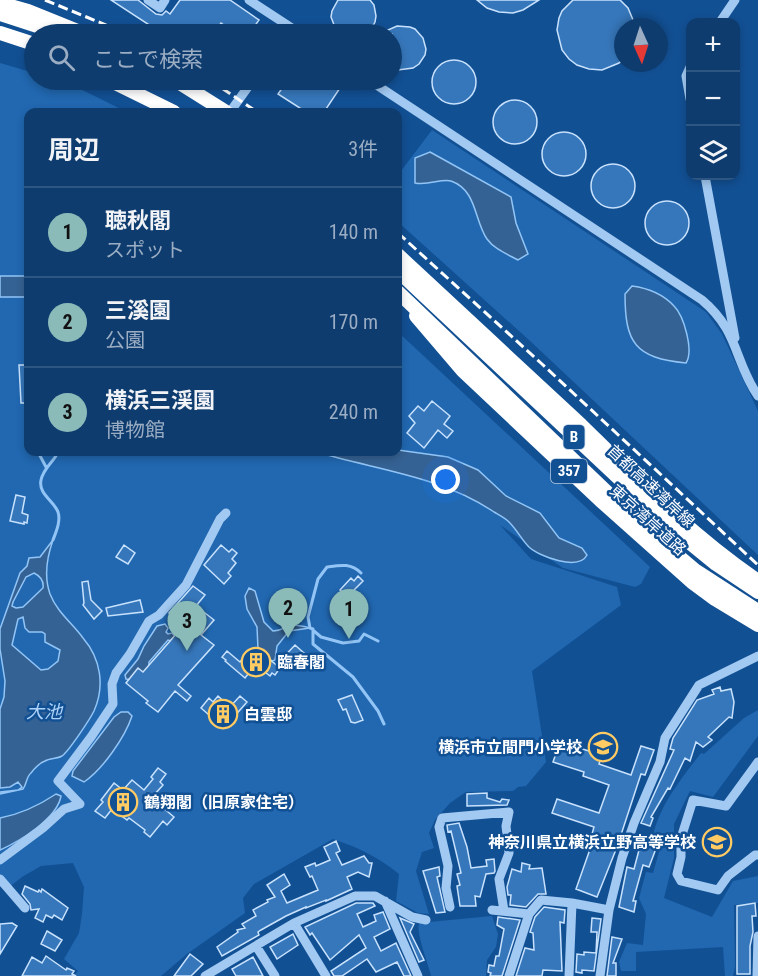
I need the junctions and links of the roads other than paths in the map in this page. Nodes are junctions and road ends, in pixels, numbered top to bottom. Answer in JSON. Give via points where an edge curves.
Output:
{"nodes":[{"id":1,"x":148,"y":0,"type":"edge"},
{"id":2,"x":165,"y":0,"type":"edge"},
{"id":3,"x":249,"y":0,"type":"edge"},
{"id":4,"x":735,"y":0,"type":"edge"},
{"id":5,"x":0,"y":3,"type":"edge"},
{"id":6,"x":0,"y":7,"type":"edge"},
{"id":7,"x":0,"y":15,"type":"edge"},
{"id":8,"x":723,"y":18,"type":"edge"},
{"id":9,"x":29,"y":24,"type":"edge"},
{"id":10,"x":54,"y":24,"type":"edge"},
{"id":11,"x":61,"y":24,"type":"edge"},
{"id":12,"x":278,"y":24,"type":"edge"},
{"id":13,"x":0,"y":33,"type":"edge"},
{"id":14,"x":24,"y":41,"type":"edge"},
{"id":15,"x":0,"y":42,"type":"edge"},
{"id":16,"x":24,"y":49,"type":"edge"},
{"id":17,"x":124,"y":90,"type":"edge"},
{"id":18,"x":136,"y":90,"type":"edge"},
{"id":19,"x":138,"y":90,"type":"edge"},
{"id":20,"x":178,"y":90,"type":"edge"},
{"id":21,"x":192,"y":90,"type":"edge"},
{"id":22,"x":245,"y":90,"type":"edge"},
{"id":23,"x":384,"y":90,"type":"edge"},
{"id":24,"x":156,"y":108,"type":"edge"},
{"id":25,"x":167,"y":108,"type":"edge"},
{"id":26,"x":176,"y":108,"type":"edge"},
{"id":27,"x":206,"y":108,"type":"edge"},
{"id":28,"x":222,"y":108,"type":"edge"},
{"id":29,"x":231,"y":108,"type":"edge"},
{"id":30,"x":706,"y":180,"type":"edge"},
{"id":31,"x":402,"y":259,"type":"edge"},
{"id":32,"x":402,"y":275,"type":"edge"},
{"id":33,"x":422,"y":278,"type":"junction"},
{"id":34,"x":402,"y":300,"type":"edge"},
{"id":35,"x":402,"y":300,"type":"edge"},
{"id":36,"x":402,"y":301,"type":"edge"},
{"id":37,"x":738,"y":349,"type":"junction"},
{"id":38,"x":758,"y":396,"type":"edge"},
{"id":39,"x":226,"y":513,"type":"dead end"},
{"id":40,"x":758,"y":581,"type":"edge"},
{"id":41,"x":758,"y":594,"type":"edge"},
{"id":42,"x":758,"y":605,"type":"edge"},
{"id":43,"x":758,"y":611,"type":"edge"},
{"id":44,"x":758,"y":625,"type":"edge"},
{"id":45,"x":758,"y":656,"type":"edge"},
{"id":46,"x":758,"y":762,"type":"edge"},
{"id":47,"x":758,"y":855,"type":"edge"},
{"id":48,"x":0,"y":860,"type":"edge"},
{"id":49,"x":0,"y":879,"type":"edge"},
{"id":50,"x":385,"y":901,"type":"junction"},
{"id":51,"x":572,"y":903,"type":"junction"},
{"id":52,"x":450,"y":907,"type":"dead end"},
{"id":53,"x":25,"y":908,"type":"dead end"},
{"id":54,"x":492,"y":910,"type":"dead end"},
{"id":55,"x":609,"y":910,"type":"junction"},
{"id":56,"x":504,"y":911,"type":"junction"},
{"id":57,"x":529,"y":914,"type":"junction"},
{"id":58,"x":426,"y":920,"type":"dead end"},
{"id":59,"x":294,"y":923,"type":"junction"},
{"id":60,"x":758,"y":936,"type":"edge"},
{"id":61,"x":256,"y":946,"type":"junction"},
{"id":62,"x":220,"y":972,"type":"edge"},
{"id":63,"x":205,"y":976,"type":"edge"},
{"id":64,"x":275,"y":976,"type":"edge"},
{"id":65,"x":326,"y":976,"type":"edge"},
{"id":66,"x":418,"y":976,"type":"edge"},
{"id":67,"x":509,"y":976,"type":"edge"},
{"id":68,"x":569,"y":976,"type":"edge"},
{"id":69,"x":600,"y":976,"type":"edge"},
{"id":70,"x":757,"y":976,"type":"edge"}],
"edges":[{"from":1,"to":2,"type":"street","via":[[160,8]]},
{"from":3,"to":12,"type":"street"},
{"from":4,"to":8,"type":"street"},
{"from":5,"to":11,"type":"highway","bridge":true},
{"from":6,"to":10,"type":"highway"},
{"from":7,"to":9,"type":"highway"},
{"from":13,"to":14,"type":"highway"},
{"from":15,"to":16,"type":"highway"},
{"from":17,"to":24,"type":"highway"},
{"from":18,"to":25,"type":"highway"},
{"from":19,"to":26,"type":"highway"},
{"from":20,"to":27,"type":"highway"},
{"from":21,"to":28,"type":"highway"},
{"from":22,"to":29,"type":"street"},
{"from":23,"to":37,"type":"street","via":[[702,300],[720,317]]},
{"from":30,"to":37,"type":"street"},
{"from":31,"to":33,"type":"highway","name":"東京湾岸道路","number":"357"},
{"from":32,"to":41,"type":"highway","name":"首都高速湾岸線","number":"B","bridge":true,"via":[[673,529]]},
{"from":33,"to":40,"type":"highway","name":"東京湾岸道路","number":"357","via":[[665,506]]},
{"from":33,"to":41,"type":"highway","name":"東京湾岸道路","number":"357","bridge":true,"via":[[499,370],[673,532]]},
{"from":34,"to":42,"type":"highway","name":"東京湾岸道路","number":"357","bridge":true,"via":[[646,526],[686,560]]},
{"from":35,"to":43,"type":"highway","name":"首都高速湾岸線","number":"B","bridge":true,"via":[[637,521],[696,571]]},
{"from":36,"to":44,"type":"highway","name":"東京湾岸道路","number":"357","via":[[463,371],[600,500],[692,582]]},
{"from":37,"to":38,"type":"street"},
{"from":39,"to":48,"type":"street","via":[[186,585],[144,628],[116,673],[113,704],[58,781],[80,804],[64,808]]},
{"from":45,"to":55,"type":"street","via":[[699,685],[665,738],[660,762],[625,849]]},
{"from":46,"to":47,"type":"street","via":[[726,806],[693,800],[681,838],[678,874],[681,881],[718,890],[728,876]]},
{"from":49,"to":53,"type":"street"},
{"from":50,"to":58,"type":"street","via":[[412,917]]},
{"from":50,"to":59,"type":"street","via":[[375,896],[355,896]]},
{"from":50,"to":66,"type":"street"},
{"from":51,"to":55,"type":"street"},
{"from":51,"to":57,"type":"street","via":[[541,900]]},
{"from":51,"to":68,"type":"street"},
{"from":52,"to":56,"type":"street","via":[[446,888],[448,866],[439,827],[442,818],[509,812],[509,853],[499,879]]},
{"from":54,"to":56,"type":"street"},
{"from":55,"to":69,"type":"street"},
{"from":56,"to":57,"type":"street"},
{"from":57,"to":67,"type":"street"},
{"from":59,"to":61,"type":"street"},
{"from":59,"to":65,"type":"street"},
{"from":60,"to":70,"type":"street"},
{"from":61,"to":62,"type":"street"},
{"from":61,"to":64,"type":"street"},
{"from":62,"to":63,"type":"street"}]}
